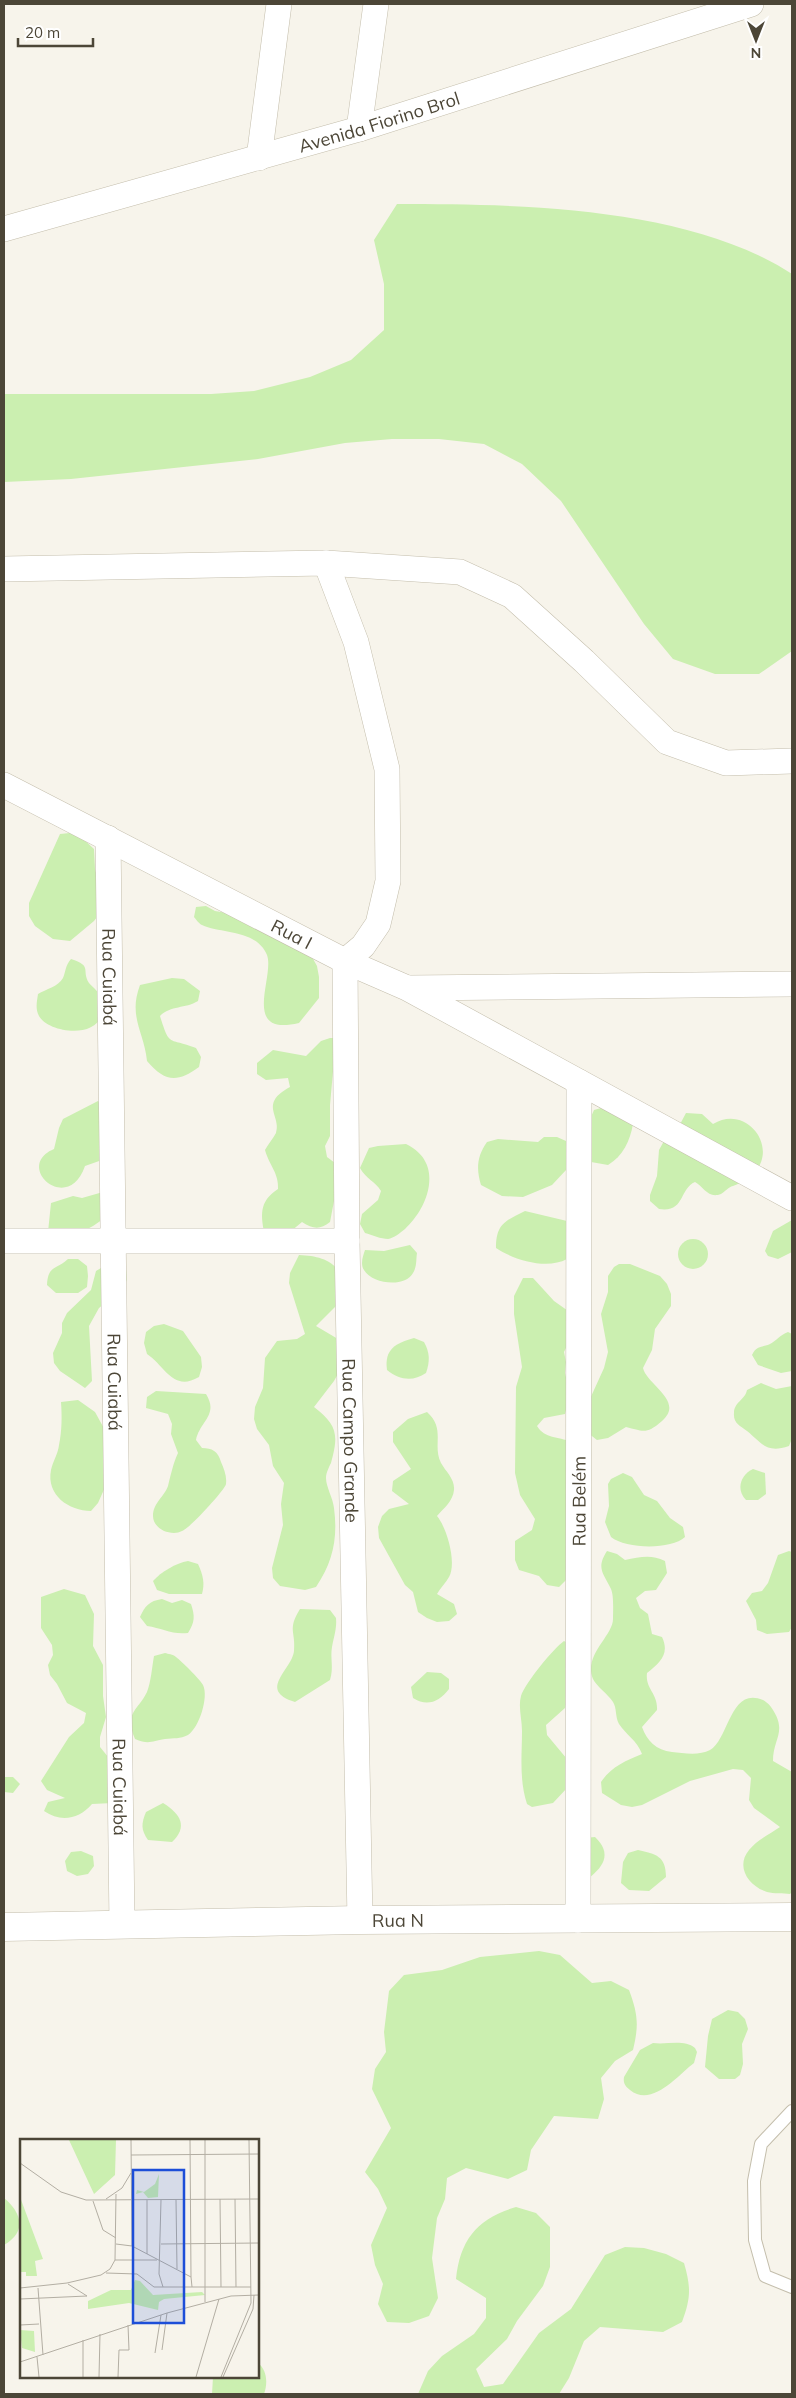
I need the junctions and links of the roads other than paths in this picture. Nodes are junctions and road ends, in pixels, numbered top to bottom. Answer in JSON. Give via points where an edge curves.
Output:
{"nodes":[{"id":1,"x":279,"y":4,"type":"edge"},
{"id":2,"x":376,"y":4,"type":"edge"},
{"id":3,"x":751,"y":4,"type":"edge"},
{"id":4,"x":359,"y":129,"type":"junction"},
{"id":5,"x":259,"y":158,"type":"junction"},
{"id":6,"x":4,"y":229,"type":"edge"},
{"id":7,"x":326,"y":562,"type":"junction"},
{"id":8,"x":4,"y":569,"type":"edge"},
{"id":9,"x":792,"y":762,"type":"edge"},
{"id":10,"x":4,"y":785,"type":"edge"},
{"id":11,"x":108,"y":838,"type":"junction"},
{"id":12,"x":345,"y":961,"type":"junction"},
{"id":13,"x":792,"y":984,"type":"edge"},
{"id":14,"x":407,"y":988,"type":"junction"},
{"id":15,"x":579,"y":1082,"type":"junction"},
{"id":16,"x":792,"y":1198,"type":"edge"},
{"id":17,"x":114,"y":1240,"type":"junction"},
{"id":18,"x":4,"y":1241,"type":"edge"},
{"id":19,"x":347,"y":1241,"type":"junction"},
{"id":20,"x":792,"y":1917,"type":"edge"},
{"id":21,"x":360,"y":1920,"type":"junction"},
{"id":22,"x":578,"y":1920,"type":"junction"},
{"id":23,"x":122,"y":1924,"type":"junction"},
{"id":24,"x":4,"y":1927,"type":"edge"},
{"id":25,"x":792,"y":2110,"type":"edge"},
{"id":26,"x":792,"y":2287,"type":"edge"}],
"edges":[{"from":1,"to":5,"type":"street"},
{"from":2,"to":4,"type":"street"},
{"from":3,"to":4,"type":"street","name":"Avenida Fiorino Brol"},
{"from":4,"to":5,"type":"street","name":"Avenida Fiorino Brol"},
{"from":5,"to":6,"type":"street","name":"Avenida Fiorino Brol"},
{"from":7,"to":8,"type":"street"},
{"from":7,"to":9,"type":"street","via":[[460,572],[512,596],[667,742],[726,763]]},
{"from":7,"to":12,"type":"street","via":[[356,642],[387,769],[388,881],[378,924],[363,946]]},
{"from":10,"to":11,"type":"street","name":"Rua I"},
{"from":11,"to":12,"type":"street","name":"Rua I"},
{"from":11,"to":17,"type":"street","name":"Rua Cuiabá"},
{"from":12,"to":14,"type":"street","name":"Rua I"},
{"from":12,"to":19,"type":"street","name":"Rua Campo Grande"},
{"from":13,"to":14,"type":"street"},
{"from":14,"to":15,"type":"street","name":"Rua I"},
{"from":15,"to":16,"type":"street","name":"Rua I"},
{"from":15,"to":22,"type":"street","name":"Rua Belém"},
{"from":17,"to":18,"type":"street"},
{"from":17,"to":19,"type":"street"},
{"from":17,"to":23,"type":"street","name":"Rua Cuiabá"},
{"from":19,"to":21,"type":"street","name":"Rua Campo Grande"},
{"from":20,"to":22,"type":"street","name":"Rua N"},
{"from":21,"to":22,"type":"street","name":"Rua N"},
{"from":21,"to":23,"type":"street","name":"Rua N"},
{"from":23,"to":24,"type":"street","name":"Rua N"},
{"from":25,"to":26,"type":"lane","via":[[761,2144],[754,2181],[755,2240],[765,2276]]}]}
